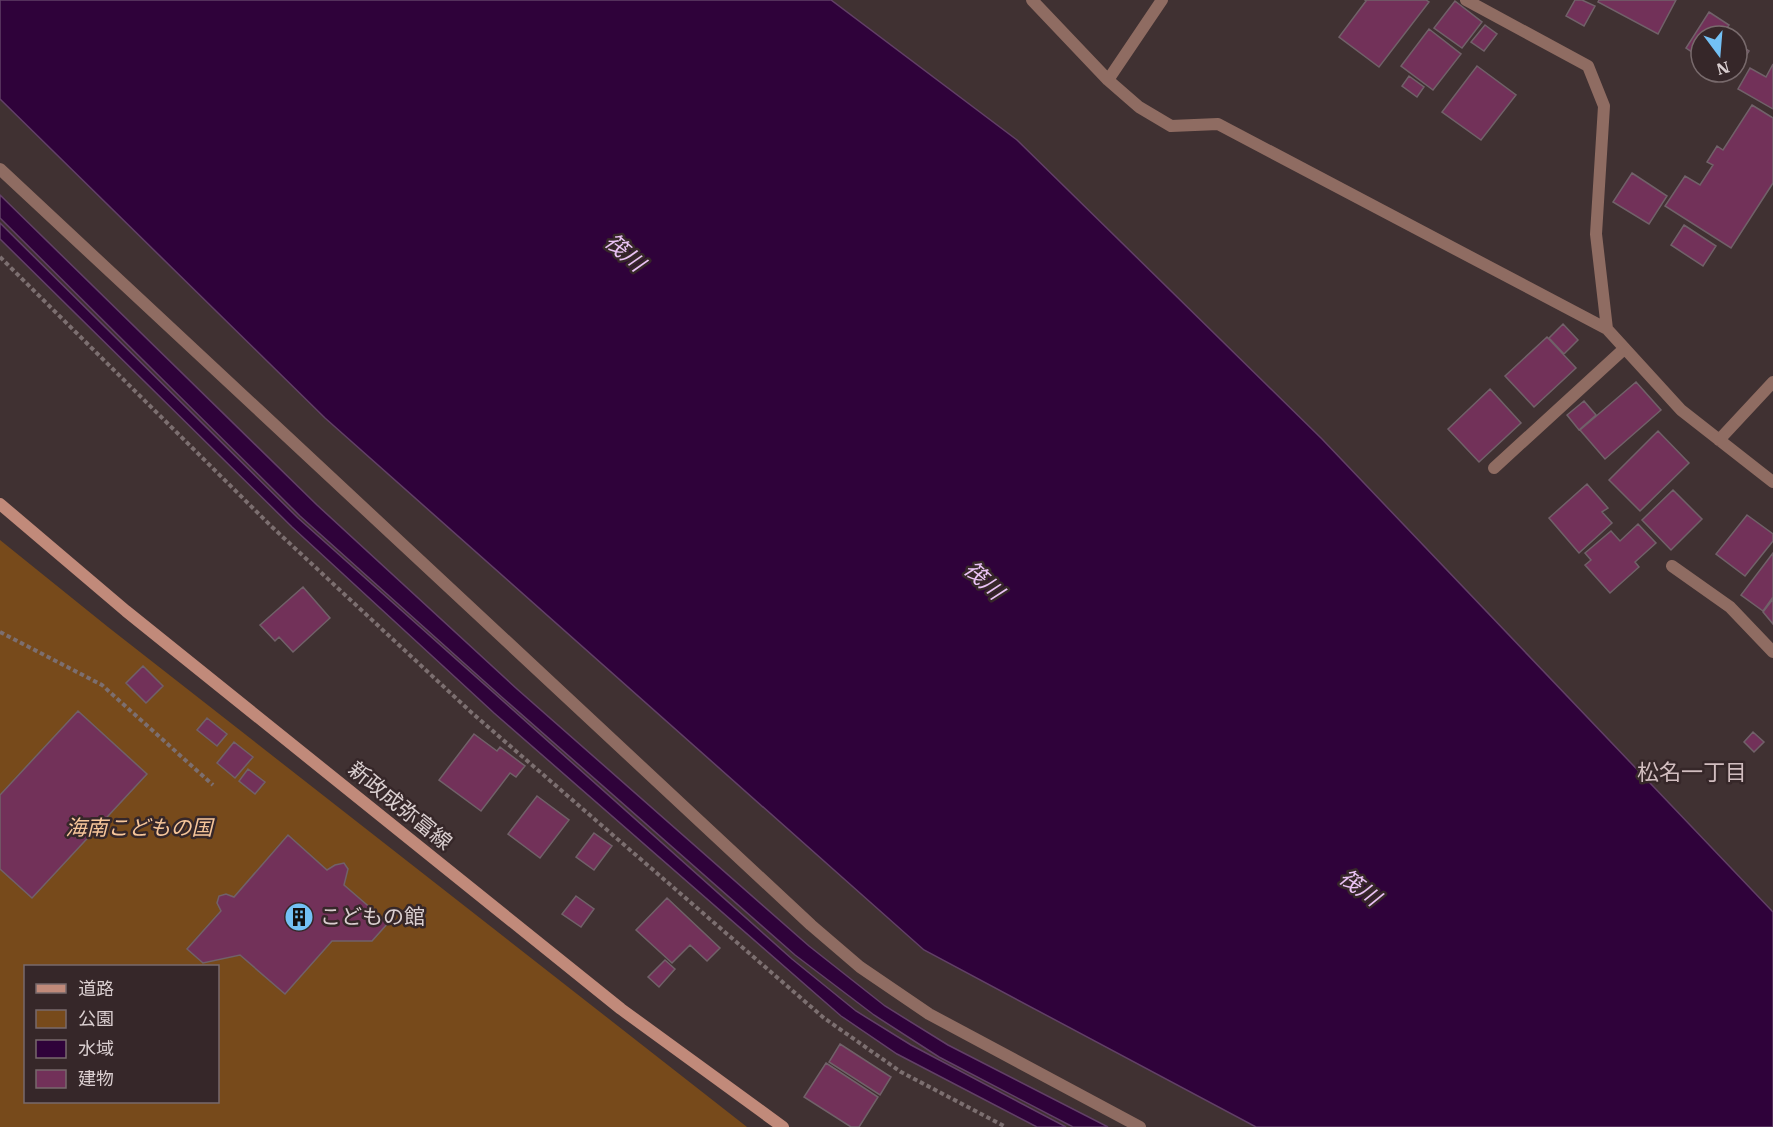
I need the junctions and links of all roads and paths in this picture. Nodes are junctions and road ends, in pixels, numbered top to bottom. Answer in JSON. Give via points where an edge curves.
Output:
{"nodes":[{"id":1,"x":1032,"y":0,"type":"edge"},
{"id":2,"x":1162,"y":0,"type":"edge"},
{"id":3,"x":1466,"y":0,"type":"edge"},
{"id":4,"x":1108,"y":81,"type":"junction"},
{"id":5,"x":0,"y":169,"type":"edge"},
{"id":6,"x":0,"y":257,"type":"edge"},
{"id":7,"x":1607,"y":329,"type":"junction"},
{"id":8,"x":1624,"y":349,"type":"junction"},
{"id":9,"x":1773,"y":382,"type":"edge"},
{"id":10,"x":1719,"y":440,"type":"junction"},
{"id":11,"x":1494,"y":468,"type":"dead end"},
{"id":12,"x":1773,"y":482,"type":"edge"},
{"id":13,"x":0,"y":504,"type":"edge"},
{"id":14,"x":1672,"y":567,"type":"dead end"},
{"id":15,"x":0,"y":632,"type":"edge"},
{"id":16,"x":1773,"y":652,"type":"edge"},
{"id":17,"x":213,"y":785,"type":"dead end"},
{"id":18,"x":783,"y":1127,"type":"edge"},
{"id":19,"x":1006,"y":1127,"type":"edge"},
{"id":20,"x":1140,"y":1127,"type":"edge"}],
"edges":[{"from":1,"to":4,"type":"street"},
{"from":2,"to":4,"type":"street"},
{"from":3,"to":7,"type":"street","via":[[1588,66],[1604,106],[1596,234]]},
{"from":4,"to":7,"type":"street","via":[[1139,107],[1171,126],[1218,124]]},
{"from":5,"to":20,"type":"street","via":[[860,967],[929,1014]]},
{"from":6,"to":19,"type":"path","via":[[271,526],[508,744],[825,1018],[901,1072]]},
{"from":7,"to":8,"type":"street"},
{"from":8,"to":10,"type":"street","via":[[1681,410]]},
{"from":8,"to":11,"type":"street"},
{"from":9,"to":10,"type":"street"},
{"from":10,"to":12,"type":"street"},
{"from":13,"to":18,"type":"main road","name":"新政成弥富線","via":[[126,611],[621,1009]]},
{"from":14,"to":16,"type":"street","via":[[1730,607]]},
{"from":15,"to":17,"type":"path","via":[[102,686]]}]}
